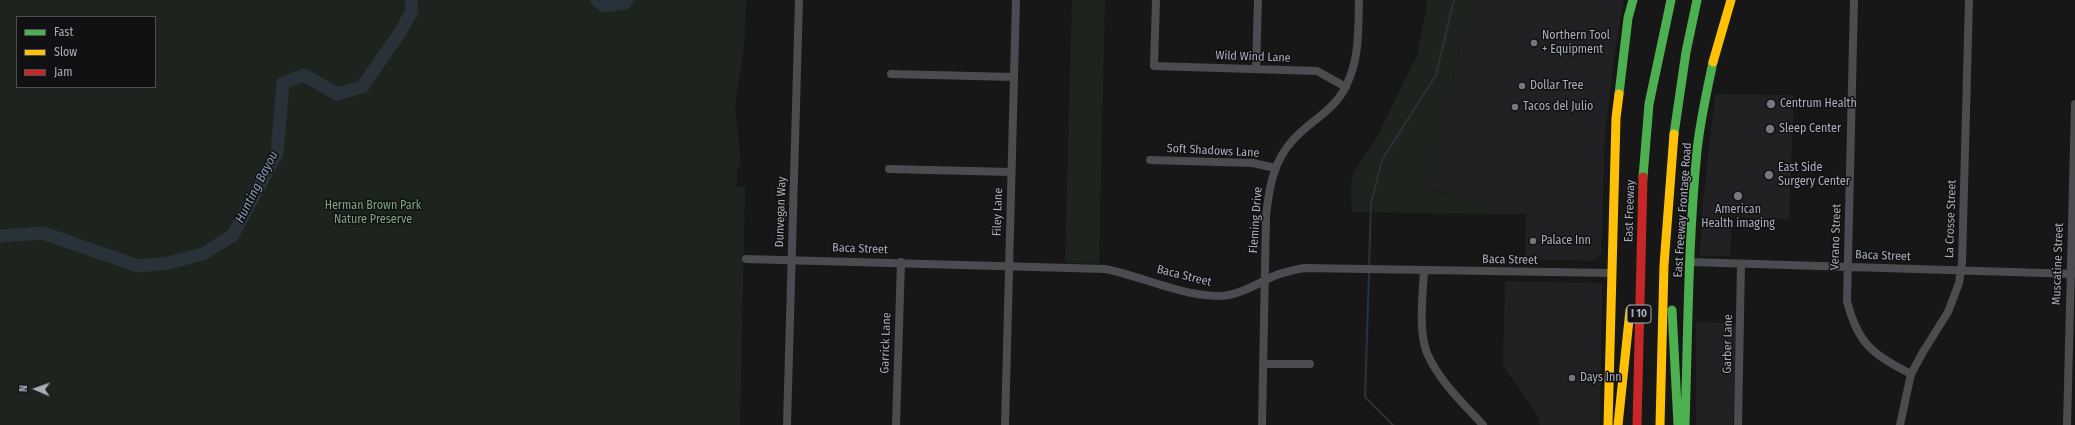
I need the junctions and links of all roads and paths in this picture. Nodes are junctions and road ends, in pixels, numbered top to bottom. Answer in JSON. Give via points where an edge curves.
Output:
{"nodes":[{"id":1,"x":799,"y":0,"type":"edge"},
{"id":2,"x":1016,"y":0,"type":"edge"},
{"id":3,"x":1156,"y":0,"type":"edge"},
{"id":4,"x":1258,"y":0,"type":"edge"},
{"id":5,"x":1359,"y":0,"type":"edge"},
{"id":6,"x":1633,"y":0,"type":"edge"},
{"id":7,"x":1671,"y":0,"type":"edge"},
{"id":8,"x":1696,"y":0,"type":"edge"},
{"id":9,"x":1731,"y":0,"type":"edge"},
{"id":10,"x":1854,"y":0,"type":"edge"},
{"id":11,"x":1969,"y":0,"type":"edge"},
{"id":12,"x":1256,"y":69,"type":"junction"},
{"id":13,"x":891,"y":74,"type":"dead end"},
{"id":14,"x":1014,"y":78,"type":"junction"},
{"id":15,"x":1346,"y":87,"type":"junction"},
{"id":16,"x":2075,"y":104,"type":"edge"},
{"id":17,"x":1150,"y":160,"type":"dead end"},
{"id":18,"x":1275,"y":168,"type":"junction"},
{"id":19,"x":889,"y":169,"type":"dead end"},
{"id":20,"x":1011,"y":172,"type":"junction"},
{"id":21,"x":1642,"y":204,"type":"junction"},
{"id":22,"x":1668,"y":213,"type":"junction"},
{"id":23,"x":746,"y":259,"type":"dead end"},
{"id":24,"x":792,"y":259,"type":"junction"},
{"id":25,"x":901,"y":262,"type":"junction"},
{"id":26,"x":1691,"y":262,"type":"junction"},
{"id":27,"x":1742,"y":264,"type":"junction"},
{"id":28,"x":1009,"y":266,"type":"junction"},
{"id":29,"x":1847,"y":267,"type":"junction"},
{"id":30,"x":1424,"y":270,"type":"junction"},
{"id":31,"x":1961,"y":270,"type":"junction"},
{"id":32,"x":1612,"y":273,"type":"junction"},
{"id":33,"x":2072,"y":274,"type":"edge"},
{"id":34,"x":1265,"y":281,"type":"junction"},
{"id":35,"x":1264,"y":364,"type":"junction"},
{"id":36,"x":1310,"y":364,"type":"dead end"},
{"id":37,"x":1911,"y":374,"type":"junction"},
{"id":38,"x":787,"y":425,"type":"edge"},
{"id":39,"x":896,"y":425,"type":"edge"},
{"id":40,"x":1005,"y":425,"type":"edge"},
{"id":41,"x":1262,"y":425,"type":"edge"},
{"id":42,"x":1483,"y":425,"type":"edge"},
{"id":43,"x":1608,"y":425,"type":"edge"},
{"id":44,"x":1618,"y":425,"type":"edge"},
{"id":45,"x":1637,"y":425,"type":"edge"},
{"id":46,"x":1660,"y":425,"type":"edge"},
{"id":47,"x":1678,"y":425,"type":"edge"},
{"id":48,"x":1685,"y":425,"type":"edge"},
{"id":49,"x":1738,"y":425,"type":"edge"},
{"id":50,"x":1900,"y":425,"type":"edge"},
{"id":51,"x":2067,"y":425,"type":"edge"}],
"edges":[{"from":1,"to":24,"type":"street","name":"Dunvegan Way"},
{"from":2,"to":14,"type":"street","name":"Filey Lane"},
{"from":3,"to":12,"type":"street","name":"Wild Wind Lane","via":[[1154,66]]},
{"from":4,"to":12,"type":"street"},
{"from":5,"to":15,"type":"street","name":"Fleming Drive","via":[[1357,59]]},
{"from":6,"to":32,"type":"main road","via":[[1628,18],[1616,118]]},
{"from":7,"to":21,"type":"main road","name":"East Freeway","number":"I 10","via":[[1649,104]]},
{"from":8,"to":22,"type":"main road","number":"I 10","via":[[1680,74],[1674,118]]},
{"from":9,"to":26,"type":"main road","name":"East Freeway Frontage Road","via":[[1704,104],[1697,151]]},
{"from":10,"to":29,"type":"street","name":"Verano Street"},
{"from":11,"to":31,"type":"street","name":"La Crosse Street"},
{"from":12,"to":15,"type":"street","name":"Wild Wind Lane","via":[[1317,72]]},
{"from":13,"to":14,"type":"street"},
{"from":14,"to":20,"type":"street","name":"Filey Lane"},
{"from":15,"to":18,"type":"street","name":"Fleming Drive","via":[[1329,109],[1292,140]]},
{"from":16,"to":33,"type":"street","name":"Muscatine Street"},
{"from":17,"to":18,"type":"street","name":"Soft Shadows Lane","via":[[1253,163]]},
{"from":18,"to":34,"type":"street","name":"Fleming Drive","via":[[1266,216]]},
{"from":19,"to":20,"type":"street"},
{"from":20,"to":28,"type":"street","name":"Filey Lane"},
{"from":21,"to":44,"type":"main road"},
{"from":21,"to":45,"type":"main road","name":"East Freeway","number":"I 10"},
{"from":22,"to":46,"type":"main road","number":"I 10"},
{"from":22,"to":47,"type":"main road"},
{"from":23,"to":24,"type":"street","name":"Baca Street"},
{"from":24,"to":25,"type":"street","name":"Baca Street"},
{"from":24,"to":38,"type":"street","name":"Dunvegan Way"},
{"from":25,"to":28,"type":"street","name":"Baca Street"},
{"from":25,"to":39,"type":"street","name":"Garrick Lane"},
{"from":26,"to":27,"type":"street","name":"Baca Street"},
{"from":26,"to":48,"type":"main road","name":"East Freeway Frontage Road"},
{"from":27,"to":29,"type":"street","name":"Baca Street"},
{"from":27,"to":49,"type":"street","name":"Garber Lane"},
{"from":28,"to":34,"type":"street","name":"Baca Street","via":[[1105,269],[1215,296],[1241,292]]},
{"from":28,"to":40,"type":"street","name":"Filey Lane"},
{"from":29,"to":31,"type":"street","name":"Baca Street"},
{"from":29,"to":37,"type":"street","name":"Verano Street","via":[[1846,302],[1852,323],[1864,343],[1887,362]]},
{"from":30,"to":32,"type":"street","name":"Baca Street"},
{"from":30,"to":34,"type":"street","name":"Baca Street","via":[[1304,268]]},
{"from":30,"to":42,"type":"street","via":[[1423,324],[1427,352],[1440,378]]},
{"from":31,"to":33,"type":"street","name":"Baca Street"},
{"from":31,"to":37,"type":"street","name":"La Crosse Street","via":[[1948,312]]},
{"from":32,"to":43,"type":"main road"},
{"from":33,"to":51,"type":"street","name":"Muscatine Street"},
{"from":34,"to":35,"type":"street","name":"Fleming Drive"},
{"from":35,"to":36,"type":"street"},
{"from":35,"to":41,"type":"street","name":"Fleming Drive"},
{"from":37,"to":50,"type":"street","name":"La Crosse Street"}]}
